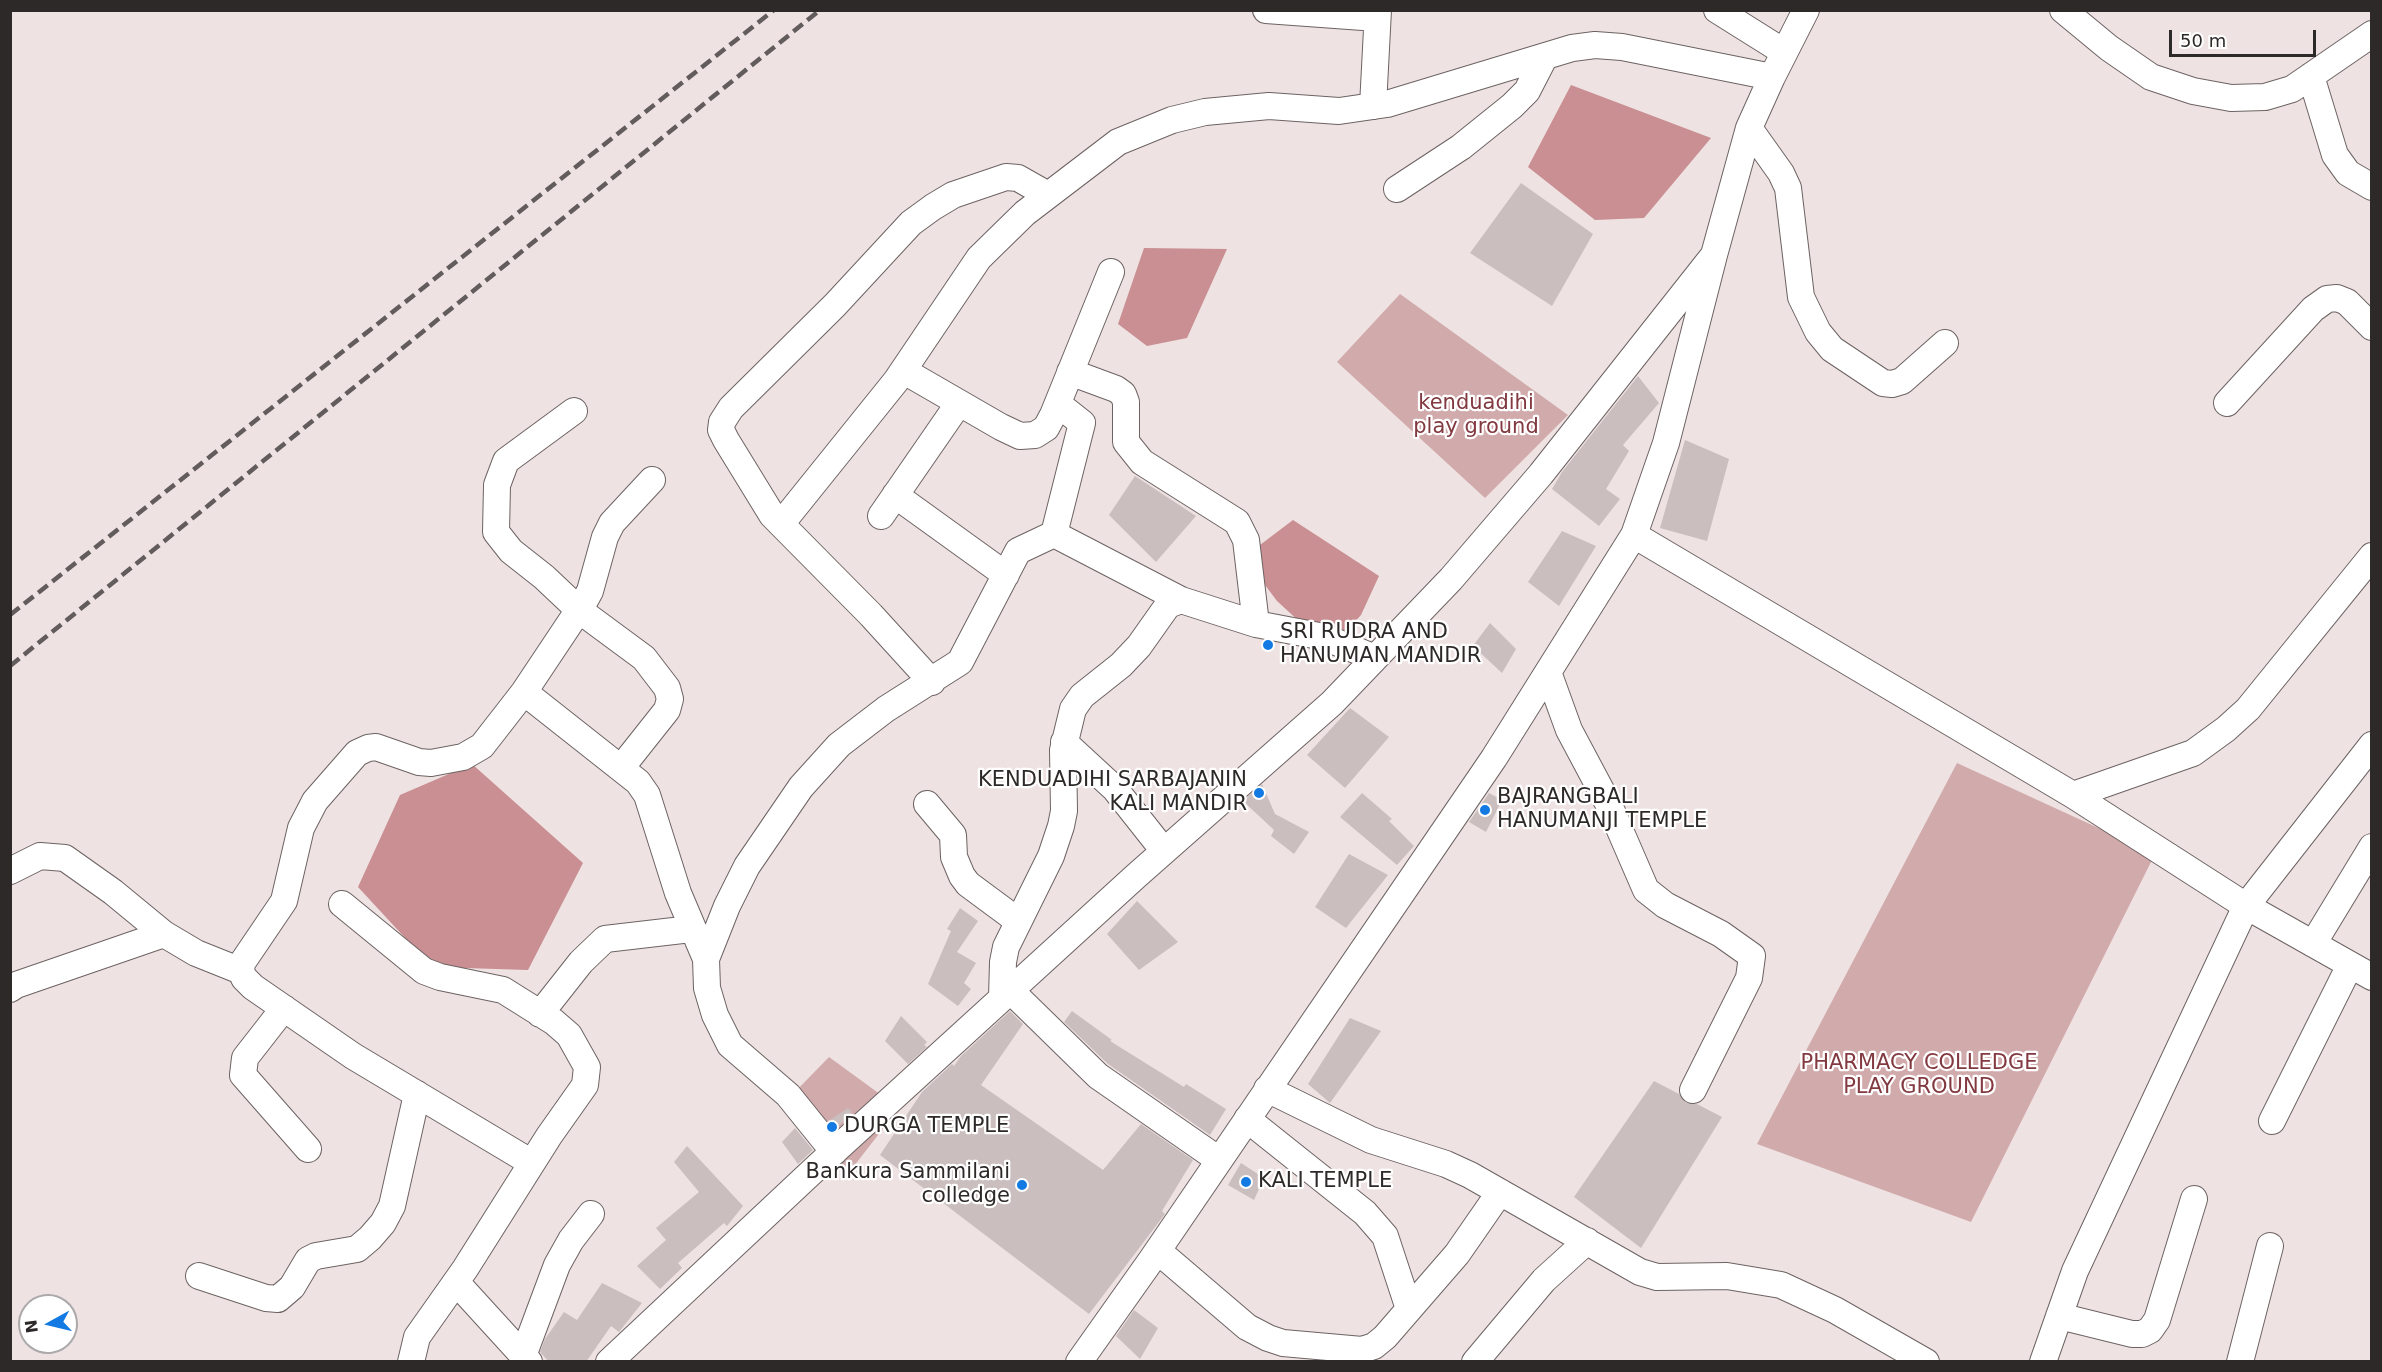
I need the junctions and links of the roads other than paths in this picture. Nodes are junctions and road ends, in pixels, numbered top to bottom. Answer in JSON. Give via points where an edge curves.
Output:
{"nodes":[{"id":1,"x":1266,"y":10,"type":"edge"},
{"id":2,"x":1717,"y":10,"type":"edge"},
{"id":3,"x":1806,"y":10,"type":"edge"},
{"id":4,"x":2063,"y":10,"type":"edge"},
{"id":5,"x":1378,"y":14,"type":"edge"},
{"id":6,"x":2372,"y":34,"type":"edge"},
{"id":7,"x":1784,"y":52,"type":"junction"},
{"id":8,"x":1544,"y":58,"type":"junction"},
{"id":9,"x":2311,"y":76,"type":"junction"},
{"id":10,"x":1772,"y":77,"type":"junction"},
{"id":11,"x":1373,"y":106,"type":"junction"},
{"id":12,"x":1749,"y":128,"type":"junction"},
{"id":13,"x":2372,"y":187,"type":"edge"},
{"id":14,"x":1397,"y":189,"type":"dead end"},
{"id":15,"x":1048,"y":195,"type":"junction"},
{"id":16,"x":1714,"y":255,"type":"junction"},
{"id":17,"x":1111,"y":272,"type":"dead end"},
{"id":18,"x":2372,"y":327,"type":"edge"},
{"id":19,"x":1945,"y":343,"type":"dead end"},
{"id":20,"x":904,"y":371,"type":"junction"},
{"id":21,"x":1070,"y":372,"type":"junction"},
{"id":22,"x":958,"y":403,"type":"junction"},
{"id":23,"x":2227,"y":403,"type":"dead end"},
{"id":24,"x":1058,"y":404,"type":"junction"},
{"id":25,"x":574,"y":411,"type":"dead end"},
{"id":26,"x":652,"y":480,"type":"dead end"},
{"id":27,"x":895,"y":495,"type":"junction"},
{"id":28,"x":881,"y":516,"type":"dead end"},
{"id":29,"x":780,"y":524,"type":"junction"},
{"id":30,"x":1054,"y":534,"type":"junction"},
{"id":31,"x":1634,"y":535,"type":"junction"},
{"id":32,"x":2372,"y":556,"type":"edge"},
{"id":33,"x":1006,"y":575,"type":"junction"},
{"id":34,"x":1181,"y":600,"type":"junction"},
{"id":35,"x":579,"y":610,"type":"junction"},
{"id":36,"x":1256,"y":624,"type":"junction"},
{"id":37,"x":1375,"y":658,"type":"junction"},
{"id":38,"x":1548,"y":672,"type":"junction"},
{"id":39,"x":932,"y":682,"type":"junction"},
{"id":40,"x":524,"y":692,"type":"junction"},
{"id":41,"x":1064,"y":742,"type":"junction"},
{"id":42,"x":2372,"y":745,"type":"edge"},
{"id":43,"x":621,"y":768,"type":"junction"},
{"id":44,"x":2073,"y":795,"type":"junction"},
{"id":45,"x":927,"y":804,"type":"dead end"},
{"id":46,"x":2372,"y":847,"type":"edge"},
{"id":47,"x":1164,"y":851,"type":"junction"},
{"id":48,"x":10,"y":871,"type":"edge"},
{"id":49,"x":342,"y":904,"type":"dead end"},
{"id":50,"x":2246,"y":906,"type":"junction"},
{"id":51,"x":1018,"y":921,"type":"junction"},
{"id":52,"x":691,"y":928,"type":"junction"},
{"id":53,"x":164,"y":934,"type":"junction"},
{"id":54,"x":2313,"y":944,"type":"junction"},
{"id":55,"x":706,"y":959,"type":"junction"},
{"id":56,"x":241,"y":970,"type":"junction"},
{"id":57,"x":2361,"y":971,"type":"edge"},
{"id":58,"x":10,"y":989,"type":"edge"},
{"id":59,"x":1006,"y":994,"type":"junction"},
{"id":60,"x":284,"y":1008,"type":"junction"},
{"id":61,"x":540,"y":1014,"type":"junction"},
{"id":62,"x":1267,"y":1089,"type":"junction"},
{"id":63,"x":1693,"y":1090,"type":"dead end"},
{"id":64,"x":417,"y":1094,"type":"junction"},
{"id":65,"x":1247,"y":1119,"type":"junction"},
{"id":66,"x":2272,"y":1121,"type":"dead end"},
{"id":67,"x":308,"y":1149,"type":"dead end"},
{"id":68,"x":834,"y":1152,"type":"junction"},
{"id":69,"x":1219,"y":1160,"type":"junction"},
{"id":70,"x":532,"y":1163,"type":"junction"},
{"id":71,"x":1500,"y":1192,"type":"junction"},
{"id":72,"x":2194,"y":1199,"type":"dead end"},
{"id":73,"x":591,"y":1214,"type":"dead end"},
{"id":74,"x":1587,"y":1241,"type":"junction"},
{"id":75,"x":2270,"y":1246,"type":"dead end"},
{"id":76,"x":1158,"y":1251,"type":"junction"},
{"id":77,"x":199,"y":1276,"type":"dead end"},
{"id":78,"x":456,"y":1282,"type":"junction"},
{"id":79,"x":1409,"y":1309,"type":"junction"},
{"id":80,"x":2059,"y":1316,"type":"junction"},
{"id":81,"x":526,"y":1359,"type":"edge"},
{"id":82,"x":411,"y":1362,"type":"edge"},
{"id":83,"x":609,"y":1362,"type":"edge"},
{"id":84,"x":1079,"y":1362,"type":"edge"},
{"id":85,"x":1475,"y":1362,"type":"edge"},
{"id":86,"x":1926,"y":1362,"type":"edge"},
{"id":87,"x":2043,"y":1362,"type":"edge"},
{"id":88,"x":2240,"y":1362,"type":"edge"}],
"edges":[{"from":1,"to":5,"type":"street"},
{"from":2,"to":7,"type":"street"},
{"from":3,"to":7,"type":"street"},
{"from":4,"to":9,"type":"street","via":[[2151,77],[2193,91],[2231,98],[2265,97],[2292,89]]},
{"from":5,"to":11,"type":"street"},
{"from":6,"to":9,"type":"street"},
{"from":7,"to":10,"type":"street"},
{"from":8,"to":10,"type":"street","via":[[1572,48],[1622,47]]},
{"from":8,"to":11,"type":"street"},
{"from":8,"to":14,"type":"street","via":[[1527,92],[1512,106],[1461,147]]},
{"from":9,"to":13,"type":"street","via":[[2335,155],[2348,173]]},
{"from":10,"to":12,"type":"street"},
{"from":11,"to":15,"type":"street","via":[[1339,111],[1269,106],[1205,112],[1172,120],[1118,142]]},
{"from":12,"to":16,"type":"street"},
{"from":12,"to":19,"type":"street","via":[[1788,188],[1801,297],[1818,332],[1832,349],[1883,383],[1892,384],[1902,381]]},
{"from":15,"to":20,"type":"street","via":[[979,258]]},
{"from":15,"to":29,"type":"street","via":[[1032,183],[1006,177],[953,195],[933,207],[911,223],[731,408],[721,430]]},
{"from":16,"to":31,"type":"street","via":[[1666,443]]},
{"from":16,"to":37,"type":"street","via":[[1541,474],[1451,579]]},
{"from":17,"to":21,"type":"street"},
{"from":18,"to":23,"type":"street","via":[[2347,302],[2327,300],[2313,309]]},
{"from":20,"to":22,"type":"street"},
{"from":20,"to":29,"type":"street"},
{"from":21,"to":24,"type":"street"},
{"from":21,"to":36,"type":"street","via":[[1123,394],[1126,442],[1142,462],[1237,522],[1246,540]]},
{"from":22,"to":24,"type":"street","via":[[1020,436],[1035,435],[1046,428]]},
{"from":22,"to":27,"type":"street"},
{"from":24,"to":30,"type":"street","via":[[1082,423]]},
{"from":25,"to":35,"type":"street","via":[[506,461],[497,485],[496,532],[511,551]]},
{"from":26,"to":35,"type":"street","via":[[612,523],[590,591]]},
{"from":27,"to":28,"type":"street"},
{"from":27,"to":33,"type":"street"},
{"from":29,"to":39,"type":"street"},
{"from":30,"to":33,"type":"street","via":[[1018,551]]},
{"from":30,"to":34,"type":"street"},
{"from":31,"to":38,"type":"street"},
{"from":31,"to":44,"type":"street"},
{"from":32,"to":44,"type":"street","via":[[2248,709],[2226,729],[2193,753]]},
{"from":33,"to":39,"type":"street","via":[[968,651],[960,662]]},
{"from":34,"to":36,"type":"street"},
{"from":34,"to":41,"type":"street","via":[[1168,605],[1127,659],[1082,696],[1073,709]]},
{"from":35,"to":40,"type":"street"},
{"from":35,"to":43,"type":"street","via":[[644,658],[661,677],[670,699],[667,710]]},
{"from":36,"to":37,"type":"street","via":[[1324,637]]},
{"from":37,"to":47,"type":"street","via":[[1332,703]]},
{"from":38,"to":62,"type":"street","via":[[1494,758]]},
{"from":38,"to":63,"type":"street","via":[[1569,730],[1610,807],[1646,890],[1752,956],[1749,978]]},
{"from":39,"to":55,"type":"street","via":[[886,709],[839,745],[801,787],[747,866]]},
{"from":40,"to":43,"type":"street"},
{"from":40,"to":56,"type":"street","via":[[482,746],[463,758],[419,762],[376,747],[357,753],[307,814],[284,901]]},
{"from":41,"to":47,"type":"street","via":[[1115,789]]},
{"from":41,"to":51,"type":"street","via":[[1061,826],[1051,856]]},
{"from":42,"to":50,"type":"street"},
{"from":43,"to":52,"type":"street","via":[[638,782],[654,808]]},
{"from":44,"to":50,"type":"street"},
{"from":45,"to":51,"type":"street","via":[[952,835],[954,857],[968,884]]},
{"from":46,"to":54,"type":"street"},
{"from":47,"to":59,"type":"street"},
{"from":48,"to":53,"type":"street","via":[[40,856],[65,858]]},
{"from":49,"to":61,"type":"street","via":[[424,970],[503,990]]},
{"from":50,"to":54,"type":"street"},
{"from":50,"to":80,"type":"street","via":[[2075,1271]]},
{"from":51,"to":59,"type":"street","via":[[1003,962]]},
{"from":52,"to":55,"type":"street"},
{"from":52,"to":61,"type":"street","via":[[605,939],[581,962]]},
{"from":53,"to":56,"type":"street","via":[[196,953]]},
{"from":53,"to":58,"type":"street"},
{"from":54,"to":57,"type":"street"},
{"from":55,"to":68,"type":"street","via":[[707,988],[730,1045],[788,1095]]},
{"from":56,"to":60,"type":"street","via":[[253,987]]},
{"from":57,"to":66,"type":"street"},
{"from":59,"to":68,"type":"street"},
{"from":59,"to":69,"type":"street","via":[[1098,1076]]},
{"from":60,"to":64,"type":"street"},
{"from":60,"to":67,"type":"street","via":[[245,1058],[243,1075]]},
{"from":61,"to":70,"type":"street","via":[[570,1035],[588,1075]]},
{"from":62,"to":65,"type":"street"},
{"from":62,"to":71,"type":"street","via":[[1371,1140],[1446,1164]]},
{"from":64,"to":70,"type":"street"},
{"from":64,"to":77,"type":"street","via":[[392,1206],[370,1238],[357,1249],[308,1260],[292,1287],[278,1299]]},
{"from":65,"to":69,"type":"street"},
{"from":65,"to":79,"type":"street","via":[[1365,1213],[1385,1236]]},
{"from":68,"to":83,"type":"street"},
{"from":69,"to":76,"type":"street"},
{"from":70,"to":78,"type":"street"},
{"from":71,"to":74,"type":"street"},
{"from":71,"to":79,"type":"street","via":[[1457,1254]]},
{"from":72,"to":80,"type":"street","via":[[2157,1320],[2150,1330],[2132,1334]]},
{"from":73,"to":81,"type":"street","via":[[557,1266]]},
{"from":74,"to":85,"type":"street","via":[[1544,1280]]},
{"from":74,"to":86,"type":"street","via":[[1640,1272],[1657,1277],[1727,1276],[1781,1285],[1835,1310]]},
{"from":75,"to":88,"type":"street"},
{"from":76,"to":79,"type":"street","via":[[1247,1327],[1283,1343],[1362,1350],[1374,1346]]},
{"from":76,"to":84,"type":"street"},
{"from":78,"to":81,"type":"street"},
{"from":78,"to":82,"type":"street","via":[[417,1337]]},
{"from":80,"to":87,"type":"street"}]}
